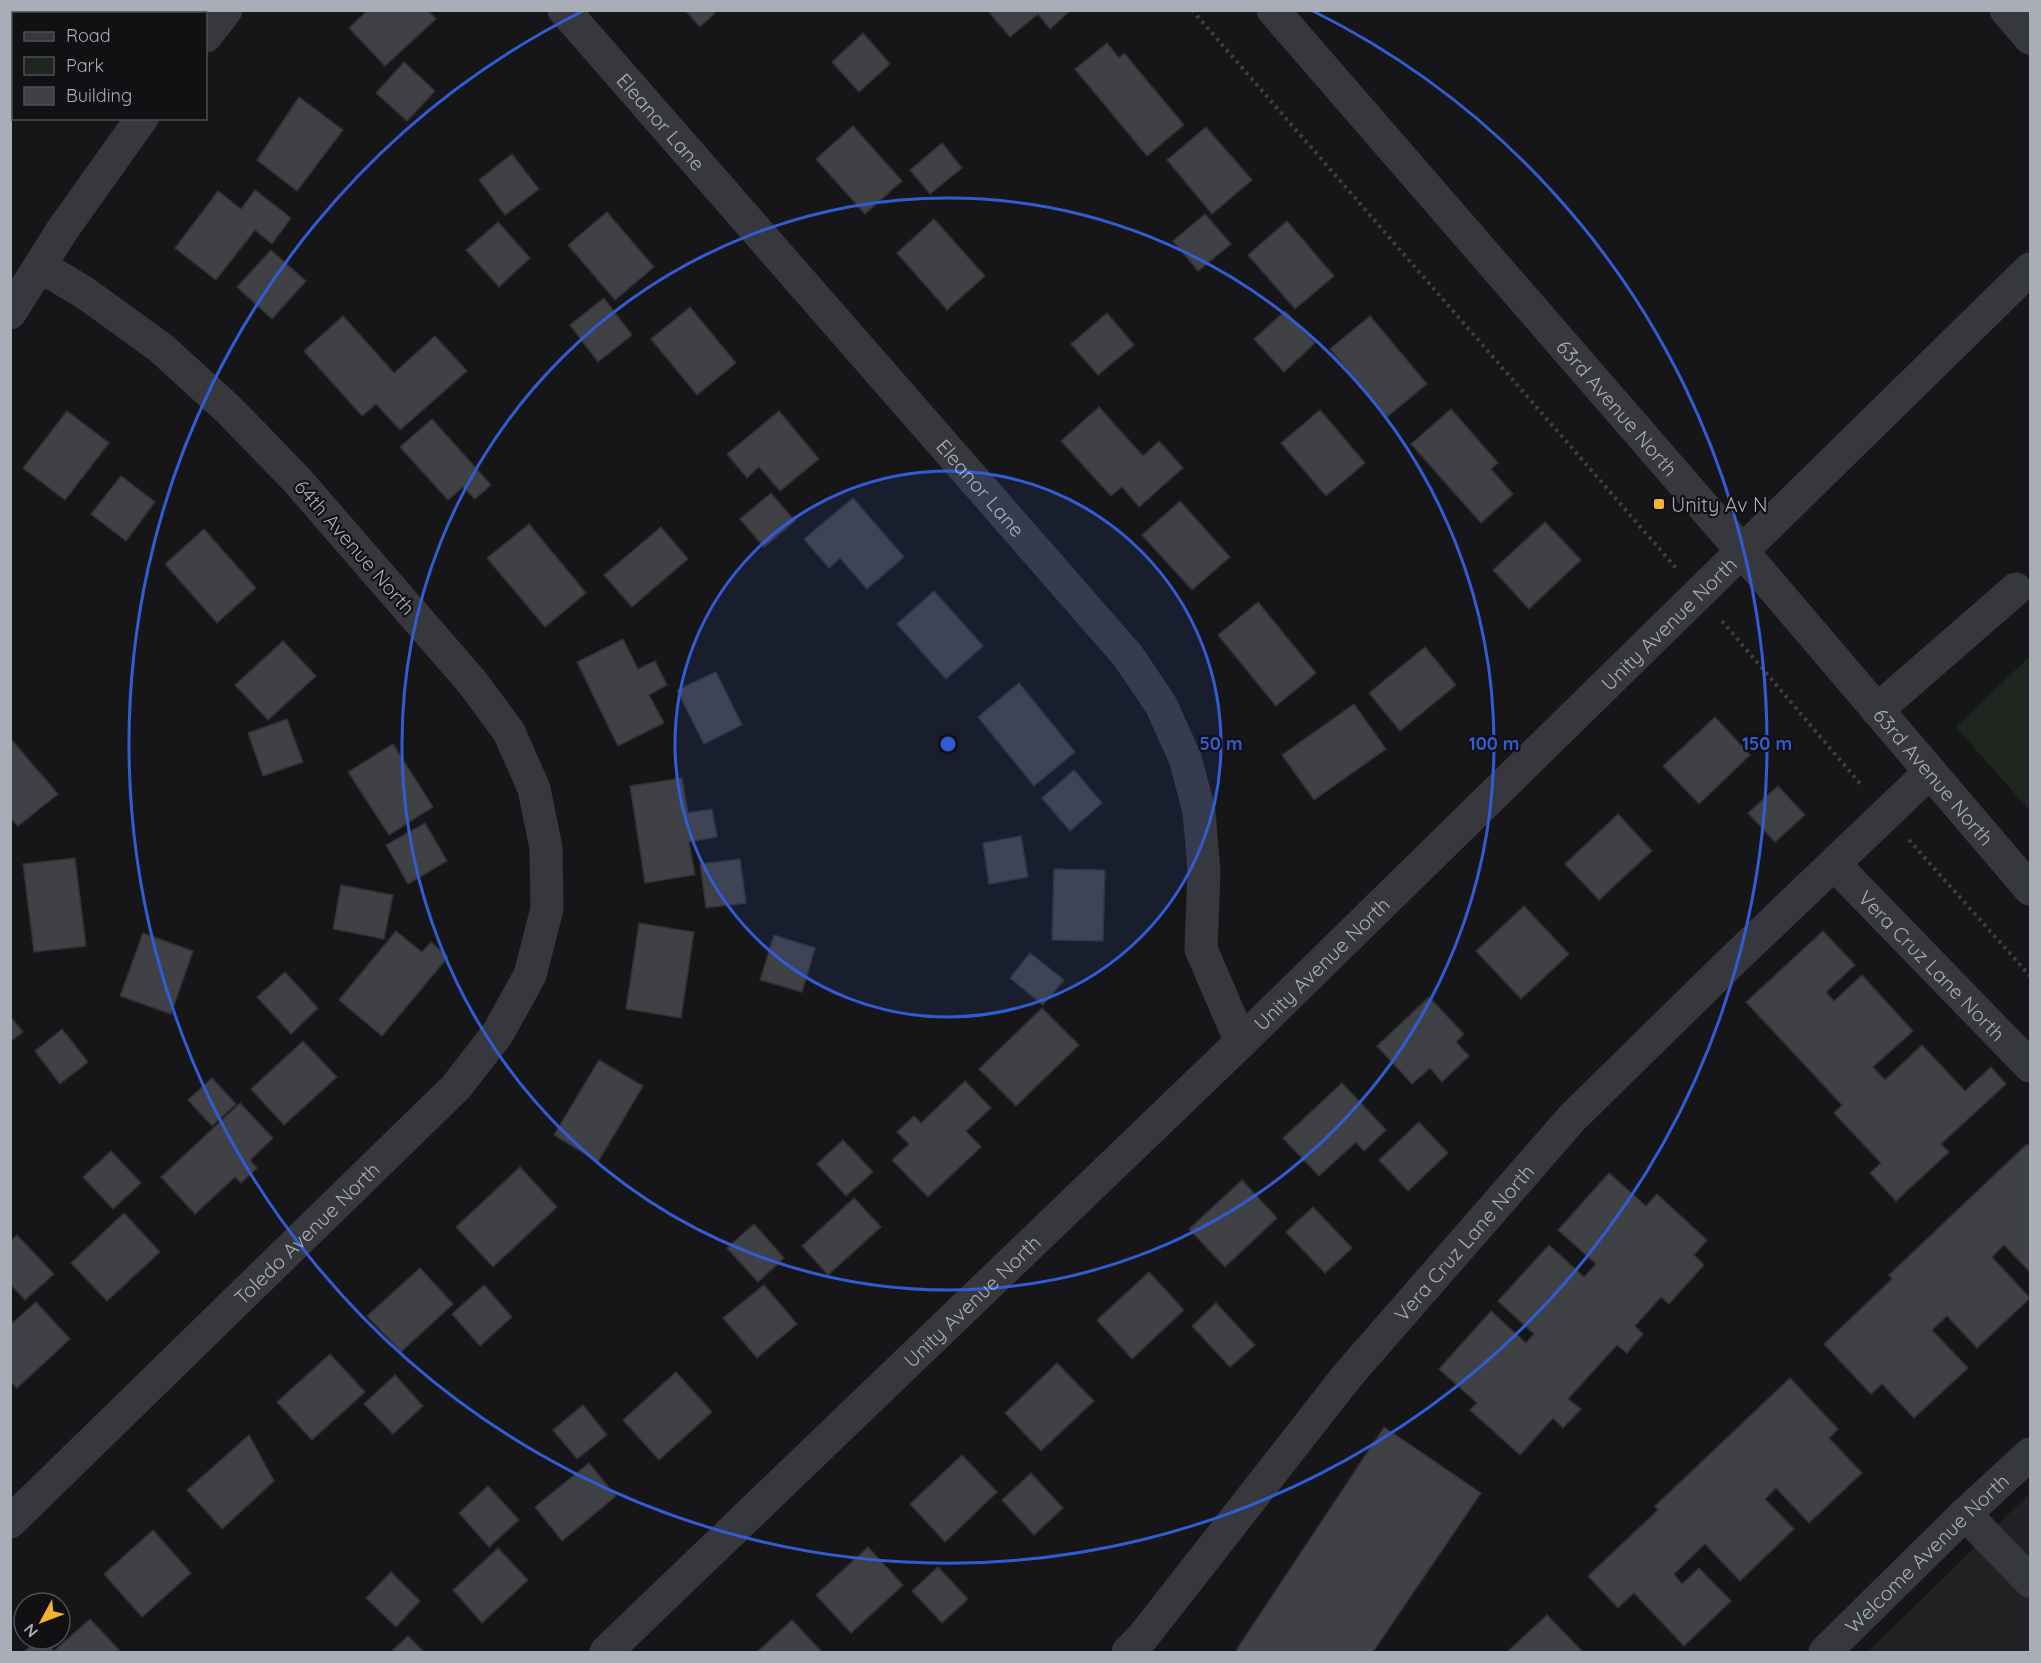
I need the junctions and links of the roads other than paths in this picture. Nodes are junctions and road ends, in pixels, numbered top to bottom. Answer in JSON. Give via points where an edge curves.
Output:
{"nodes":[{"id":1,"x":226,"y":10,"type":"edge"},
{"id":2,"x":564,"y":10,"type":"edge"},
{"id":3,"x":1273,"y":10,"type":"edge"},
{"id":4,"x":2006,"y":10,"type":"edge"},
{"id":5,"x":207,"y":35,"type":"edge"},
{"id":6,"x":2031,"y":38,"type":"edge"},
{"id":7,"x":141,"y":120,"type":"edge"},
{"id":8,"x":40,"y":266,"type":"junction"},
{"id":9,"x":2031,"y":269,"type":"edge"},
{"id":10,"x":10,"y":314,"type":"edge"},
{"id":11,"x":1742,"y":551,"type":"junction"},
{"id":12,"x":2016,"y":589,"type":"dead end"},
{"id":13,"x":1877,"y":710,"type":"junction"},
{"id":14,"x":1930,"y":772,"type":"junction"},
{"id":15,"x":1834,"y":864,"type":"junction"},
{"id":16,"x":2031,"y":889,"type":"edge"},
{"id":17,"x":547,"y":909,"type":"joint"},
{"id":18,"x":1241,"y":1042,"type":"junction"},
{"id":19,"x":2031,"y":1066,"type":"edge"},
{"id":20,"x":2031,"y":1454,"type":"edge"},
{"id":21,"x":1965,"y":1514,"type":"junction"},
{"id":22,"x":10,"y":1522,"type":"edge"},
{"id":23,"x":2031,"y":1581,"type":"edge"},
{"id":24,"x":606,"y":1653,"type":"edge"},
{"id":25,"x":1128,"y":1653,"type":"edge"},
{"id":26,"x":1825,"y":1653,"type":"edge"}],
"edges":[{"from":1,"to":5,"type":"street"},
{"from":2,"to":18,"type":"street","name":"Eleanor Lane","via":[[1128,656],[1161,705],[1185,758],[1198,811],[1204,872],[1201,949]]},
{"from":3,"to":11,"type":"street","name":"63rd Avenue North"},
{"from":4,"to":6,"type":"street"},
{"from":7,"to":8,"type":"street"},
{"from":8,"to":10,"type":"street"},
{"from":8,"to":17,"type":"street","name":"64th Avenue North","via":[[85,292],[161,348],[230,410],[296,479],[472,682],[509,732],[534,789],[546,848]]},
{"from":9,"to":11,"type":"street","name":"Unity Avenue North"},
{"from":11,"to":13,"type":"street","name":"63rd Avenue North"},
{"from":11,"to":18,"type":"street","name":"Unity Avenue North"},
{"from":12,"to":13,"type":"street"},
{"from":13,"to":14,"type":"street","name":"63rd Avenue North"},
{"from":14,"to":15,"type":"street","name":"Vera Cruz Lane North"},
{"from":14,"to":16,"type":"street","name":"63rd Avenue North"},
{"from":15,"to":19,"type":"street","name":"Vera Cruz Lane North"},
{"from":15,"to":25,"type":"street","name":"Vera Cruz Lane North","via":[[1572,1118],[1348,1375]]},
{"from":17,"to":22,"type":"street","name":"Toledo Avenue North","via":[[530,975],[498,1034],[456,1087]]},
{"from":18,"to":24,"type":"street","name":"Unity Avenue North"},
{"from":20,"to":21,"type":"street","name":"Welcome Avenue North"},
{"from":21,"to":23,"type":"street"},
{"from":21,"to":26,"type":"street","name":"Welcome Avenue North"}]}
